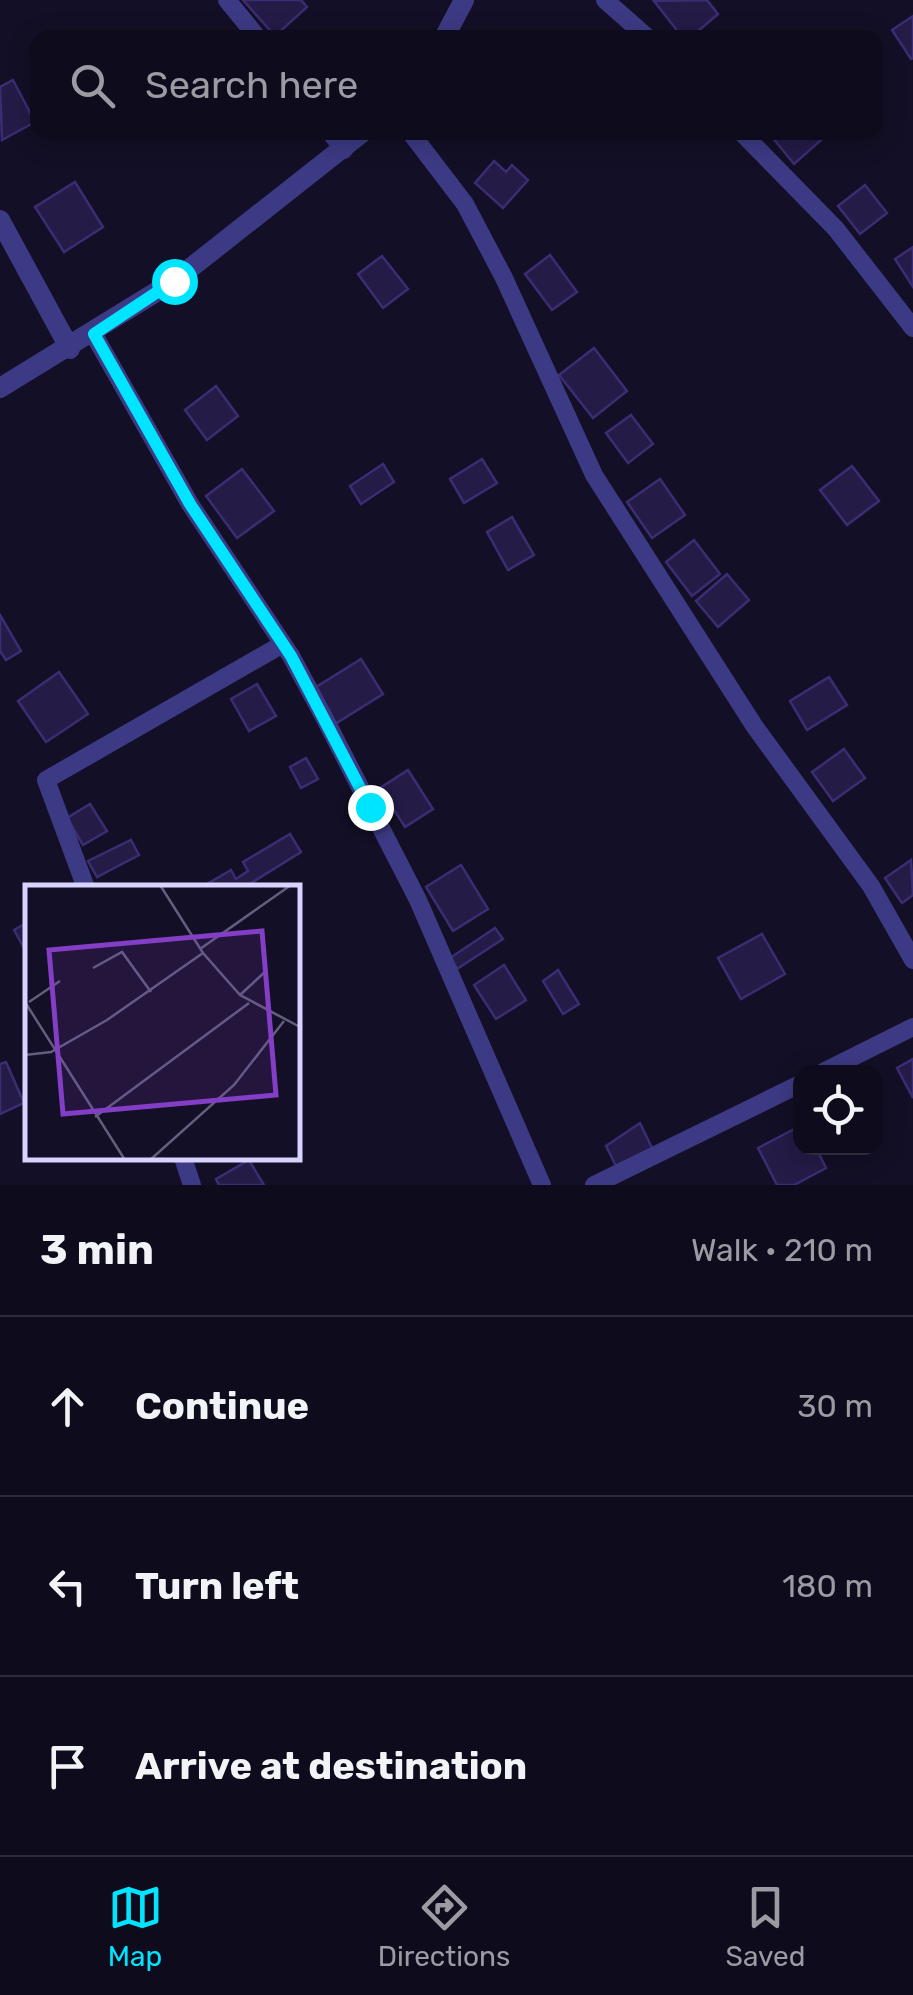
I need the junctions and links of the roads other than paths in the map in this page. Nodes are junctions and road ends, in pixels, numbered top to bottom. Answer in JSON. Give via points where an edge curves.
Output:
{"nodes":[{"id":1,"x":226,"y":0,"type":"edge"},
{"id":2,"x":464,"y":0,"type":"edge"},
{"id":3,"x":605,"y":0,"type":"edge"},
{"id":4,"x":251,"y":30,"type":"edge"},
{"id":5,"x":448,"y":30,"type":"edge"},
{"id":6,"x":639,"y":30,"type":"edge"},
{"id":7,"x":336,"y":140,"type":"edge"},
{"id":8,"x":355,"y":140,"type":"edge"},
{"id":9,"x":416,"y":140,"type":"edge"},
{"id":10,"x":749,"y":140,"type":"edge"},
{"id":11,"x":344,"y":150,"type":"junction"},
{"id":12,"x":0,"y":220,"type":"edge"},
{"id":13,"x":913,"y":328,"type":"edge"},
{"id":14,"x":94,"y":334,"type":"junction"},
{"id":15,"x":70,"y":349,"type":"junction"},
{"id":16,"x":0,"y":388,"type":"edge"},
{"id":17,"x":283,"y":644,"type":"junction"},
{"id":18,"x":85,"y":885,"type":"edge"},
{"id":19,"x":913,"y":960,"type":"edge"},
{"id":20,"x":913,"y":1027,"type":"edge"},
{"id":21,"x":838,"y":1065,"type":"edge"},
{"id":22,"x":793,"y":1087,"type":"edge"},
{"id":23,"x":184,"y":1160,"type":"edge"},
{"id":24,"x":192,"y":1185,"type":"edge"},
{"id":25,"x":542,"y":1185,"type":"edge"},
{"id":26,"x":594,"y":1185,"type":"edge"}],
"edges":[{"from":1,"to":4,"type":"street"},
{"from":2,"to":5,"type":"street"},
{"from":3,"to":6,"type":"street"},
{"from":7,"to":11,"type":"street"},
{"from":8,"to":11,"type":"street"},
{"from":9,"to":19,"type":"street","via":[[473,219],[594,475],[754,728],[871,886]]},
{"from":10,"to":13,"type":"street","via":[[836,229]]},
{"from":11,"to":14,"type":"street"},
{"from":12,"to":15,"type":"street"},
{"from":14,"to":15,"type":"street"},
{"from":14,"to":17,"type":"street","via":[[190,504]]},
{"from":15,"to":16,"type":"street"},
{"from":17,"to":18,"type":"street","via":[[46,780]]},
{"from":17,"to":25,"type":"street","via":[[418,900]]},
{"from":20,"to":21,"type":"street"},
{"from":22,"to":26,"type":"street"},
{"from":23,"to":24,"type":"street"}]}
